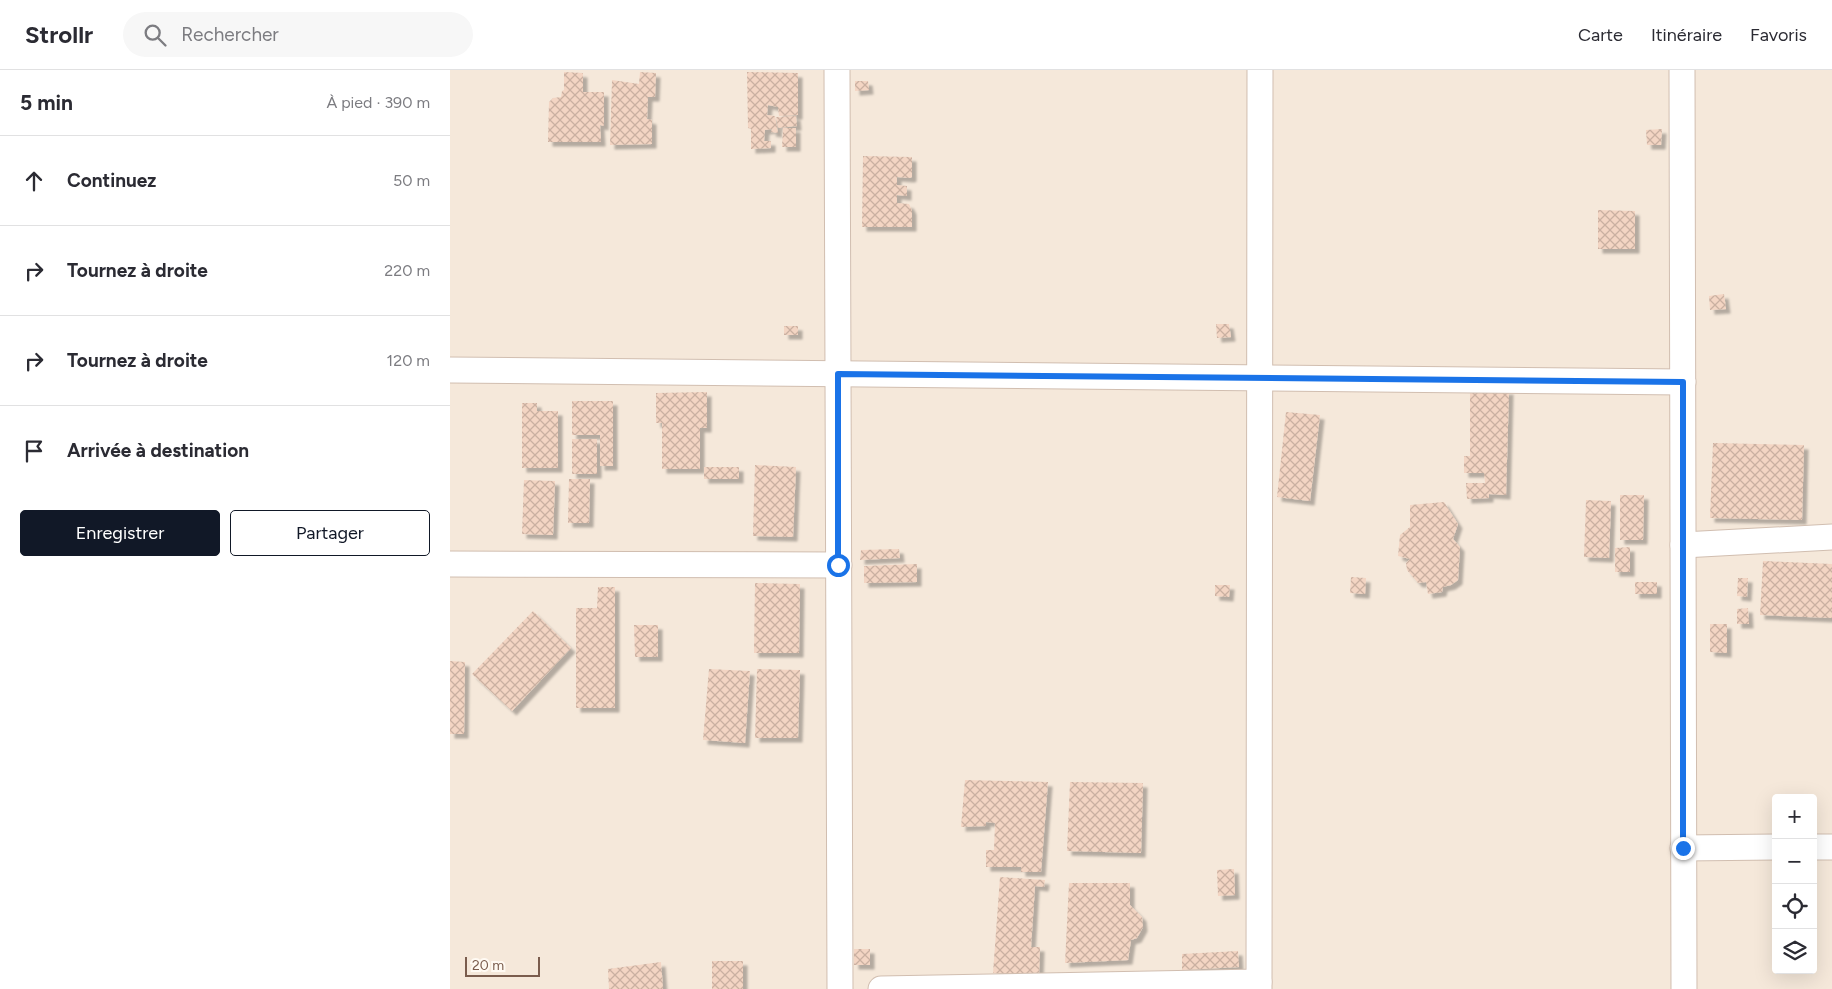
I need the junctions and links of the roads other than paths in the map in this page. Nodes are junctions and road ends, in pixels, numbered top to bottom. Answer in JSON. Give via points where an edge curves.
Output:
{"nodes":[{"id":1,"x":837,"y":70,"type":"edge"},
{"id":2,"x":1260,"y":70,"type":"edge"},
{"id":3,"x":1682,"y":70,"type":"edge"},
{"id":4,"x":450,"y":370,"type":"edge"},
{"id":5,"x":838,"y":374,"type":"junction"},
{"id":6,"x":1259,"y":378,"type":"junction"},
{"id":7,"x":1683,"y":382,"type":"junction"},
{"id":8,"x":1832,"y":537,"type":"edge"},
{"id":9,"x":1683,"y":545,"type":"junction"},
{"id":10,"x":450,"y":564,"type":"edge"},
{"id":11,"x":838,"y":565,"type":"junction"},
{"id":12,"x":1772,"y":847,"type":"edge"},
{"id":13,"x":1817,"y":847,"type":"edge"},
{"id":14,"x":1832,"y":847,"type":"edge"},
{"id":15,"x":1683,"y":848,"type":"junction"},
{"id":16,"x":1259,"y":985,"type":"edge"},
{"id":17,"x":840,"y":989,"type":"edge"},
{"id":18,"x":881,"y":989,"type":"edge"},
{"id":19,"x":1684,"y":989,"type":"edge"}],
"edges":[{"from":1,"to":5,"type":"street"},
{"from":2,"to":6,"type":"street"},
{"from":3,"to":7,"type":"street"},
{"from":4,"to":5,"type":"street"},
{"from":5,"to":6,"type":"street"},
{"from":5,"to":11,"type":"street"},
{"from":6,"to":7,"type":"street"},
{"from":6,"to":16,"type":"street"},
{"from":7,"to":9,"type":"street"},
{"from":8,"to":9,"type":"street"},
{"from":9,"to":15,"type":"street"},
{"from":10,"to":11,"type":"street"},
{"from":11,"to":17,"type":"street"},
{"from":12,"to":15,"type":"street"},
{"from":13,"to":14,"type":"street"},
{"from":15,"to":19,"type":"street"},
{"from":16,"to":18,"type":"street"}]}
